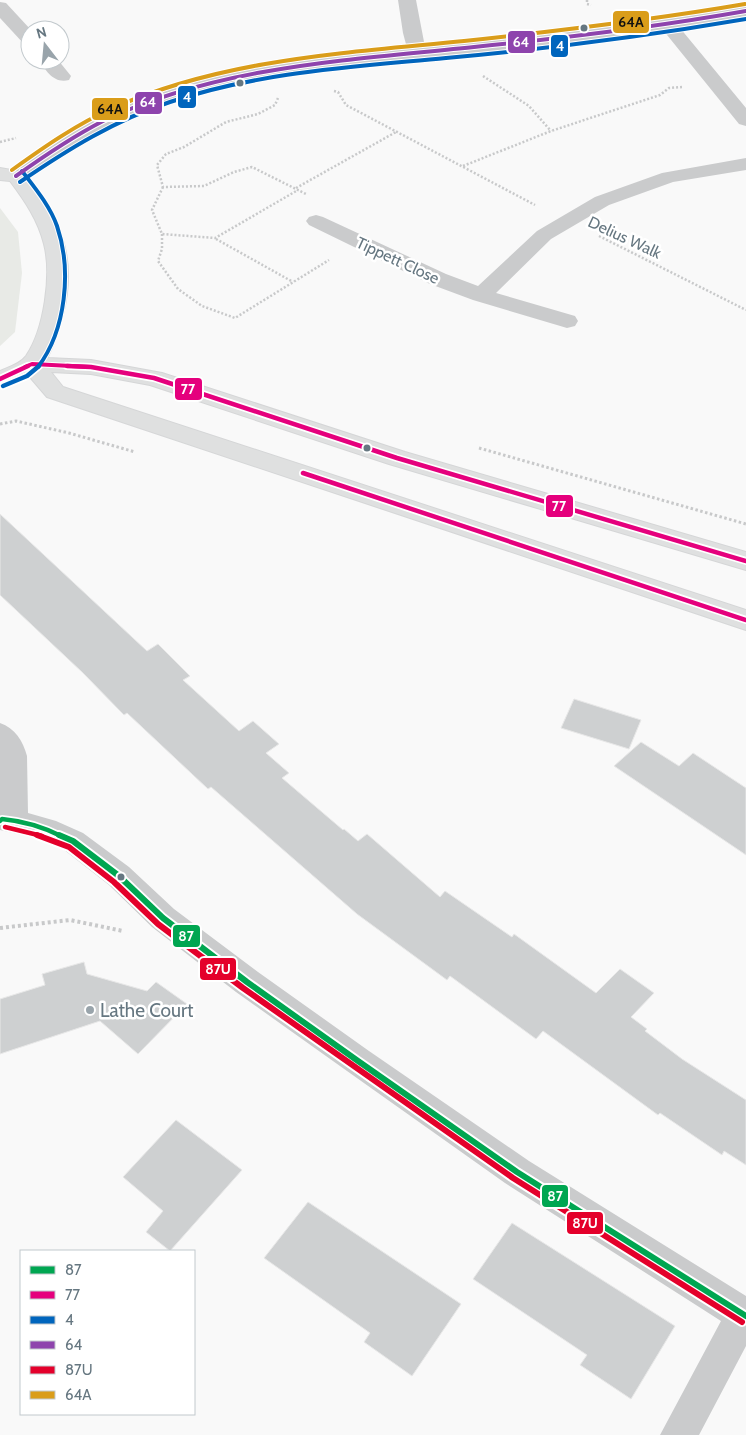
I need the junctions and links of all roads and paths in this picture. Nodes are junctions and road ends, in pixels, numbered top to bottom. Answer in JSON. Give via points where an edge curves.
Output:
{"nodes":[{"id":1,"x":407,"y":0,"type":"edge"},
{"id":2,"x":0,"y":7,"type":"edge"},
{"id":3,"x":746,"y":11,"type":"edge"},
{"id":4,"x":666,"y":23,"type":"junction"},
{"id":5,"x":20,"y":29,"type":"edge"},
{"id":6,"x":418,"y":53,"type":"junction"},
{"id":7,"x":270,"y":69,"type":"junction"},
{"id":8,"x":57,"y":70,"type":"edge"},
{"id":9,"x":477,"y":72,"type":"dead end"},
{"id":10,"x":62,"y":76,"type":"dead end"},
{"id":11,"x":715,"y":82,"type":"junction"},
{"id":12,"x":329,"y":88,"type":"dead end"},
{"id":13,"x":746,"y":120,"type":"edge"},
{"id":14,"x":551,"y":131,"type":"junction"},
{"id":15,"x":396,"y":132,"type":"junction"},
{"id":16,"x":746,"y":164,"type":"edge"},
{"id":17,"x":462,"y":166,"type":"junction"},
{"id":18,"x":8,"y":175,"type":"edge"},
{"id":19,"x":163,"y":187,"type":"junction"},
{"id":20,"x":297,"y":189,"type":"junction"},
{"id":21,"x":316,"y":221,"type":"joint"},
{"id":22,"x":566,"y":222,"type":"junction"},
{"id":23,"x":162,"y":234,"type":"junction"},
{"id":24,"x":215,"y":238,"type":"junction"},
{"id":25,"x":358,"y":241,"type":"junction"},
{"id":26,"x":293,"y":282,"type":"junction"},
{"id":27,"x":482,"y":295,"type":"junction"},
{"id":28,"x":746,"y":310,"type":"edge"},
{"id":29,"x":567,"y":322,"type":"dead end"},
{"id":30,"x":32,"y":364,"type":"junction"},
{"id":31,"x":0,"y":379,"type":"edge"},
{"id":32,"x":0,"y":424,"type":"edge"},
{"id":33,"x":69,"y":433,"type":"dead end"},
{"id":34,"x":746,"y":562,"type":"edge"},
{"id":35,"x":746,"y":620,"type":"edge"},
{"id":36,"x":0,"y":734,"type":"edge"},
{"id":37,"x":4,"y":819,"type":"edge"},
{"id":38,"x":0,"y":928,"type":"edge"},
{"id":39,"x":127,"y":932,"type":"dead end"},
{"id":40,"x":745,"y":1315,"type":"edge"},
{"id":41,"x":679,"y":1435,"type":"edge"}],
"edges":[{"from":1,"to":6,"type":"street"},
{"from":2,"to":5,"type":"street"},
{"from":3,"to":4,"type":"street"},
{"from":4,"to":6,"type":"street"},
{"from":4,"to":11,"type":"street"},
{"from":6,"to":7,"type":"street"},
{"from":7,"to":18,"type":"street","via":[[176,91],[105,119]]},
{"from":7,"to":19,"type":"path","via":[[279,93],[275,106],[226,122],[166,154],[157,165]]},
{"from":8,"to":10,"type":"street"},
{"from":9,"to":14,"type":"path","via":[[529,106]]},
{"from":11,"to":13,"type":"street"},
{"from":11,"to":14,"type":"path","via":[[670,88],[660,95]]},
{"from":12,"to":15,"type":"path","name":"Delius Walk","via":[[338,92],[346,105]]},
{"from":14,"to":17,"type":"path"},
{"from":15,"to":17,"type":"path","name":"Delius Walk"},
{"from":15,"to":20,"type":"path"},
{"from":16,"to":22,"type":"street","via":[[669,177],[602,201]]},
{"from":17,"to":22,"type":"path","name":"Delius Walk"},
{"from":18,"to":30,"type":"main road","via":[[34,198],[48,222],[56,248],[59,275],[56,304],[47,334]]},
{"from":19,"to":20,"type":"path","via":[[204,186],[252,167]]},
{"from":19,"to":23,"type":"path","via":[[152,210]]},
{"from":20,"to":21,"type":"path","via":[[329,208]]},
{"from":20,"to":24,"type":"path"},
{"from":21,"to":25,"type":"street","name":"Tippett Close"},
{"from":22,"to":27,"type":"street","via":[[544,235]]},
{"from":22,"to":28,"type":"path","name":"Delius Walk","via":[[621,245]]},
{"from":23,"to":24,"type":"path"},
{"from":23,"to":26,"type":"path","via":[[158,262],[178,289],[202,306],[235,318]]},
{"from":24,"to":26,"type":"path"},
{"from":25,"to":26,"type":"path"},
{"from":25,"to":27,"type":"street","name":"Tippett Close","via":[[438,279]]},
{"from":27,"to":29,"type":"street","name":"Tippett Close"},
{"from":30,"to":31,"type":"main road"},
{"from":30,"to":34,"type":"main road","via":[[91,366],[154,378],[397,458]]},
{"from":30,"to":35,"type":"main road","via":[[55,392]]},
{"from":32,"to":33,"type":"path","via":[[16,421]]},
{"from":36,"to":37,"type":"street","via":[[13,756]]},
{"from":37,"to":40,"type":"street","via":[[46,829],[73,841],[119,876],[163,918],[246,982],[517,1172]]},
{"from":38,"to":39,"type":"path","via":[[70,920]]},
{"from":40,"to":41,"type":"street"}]}
